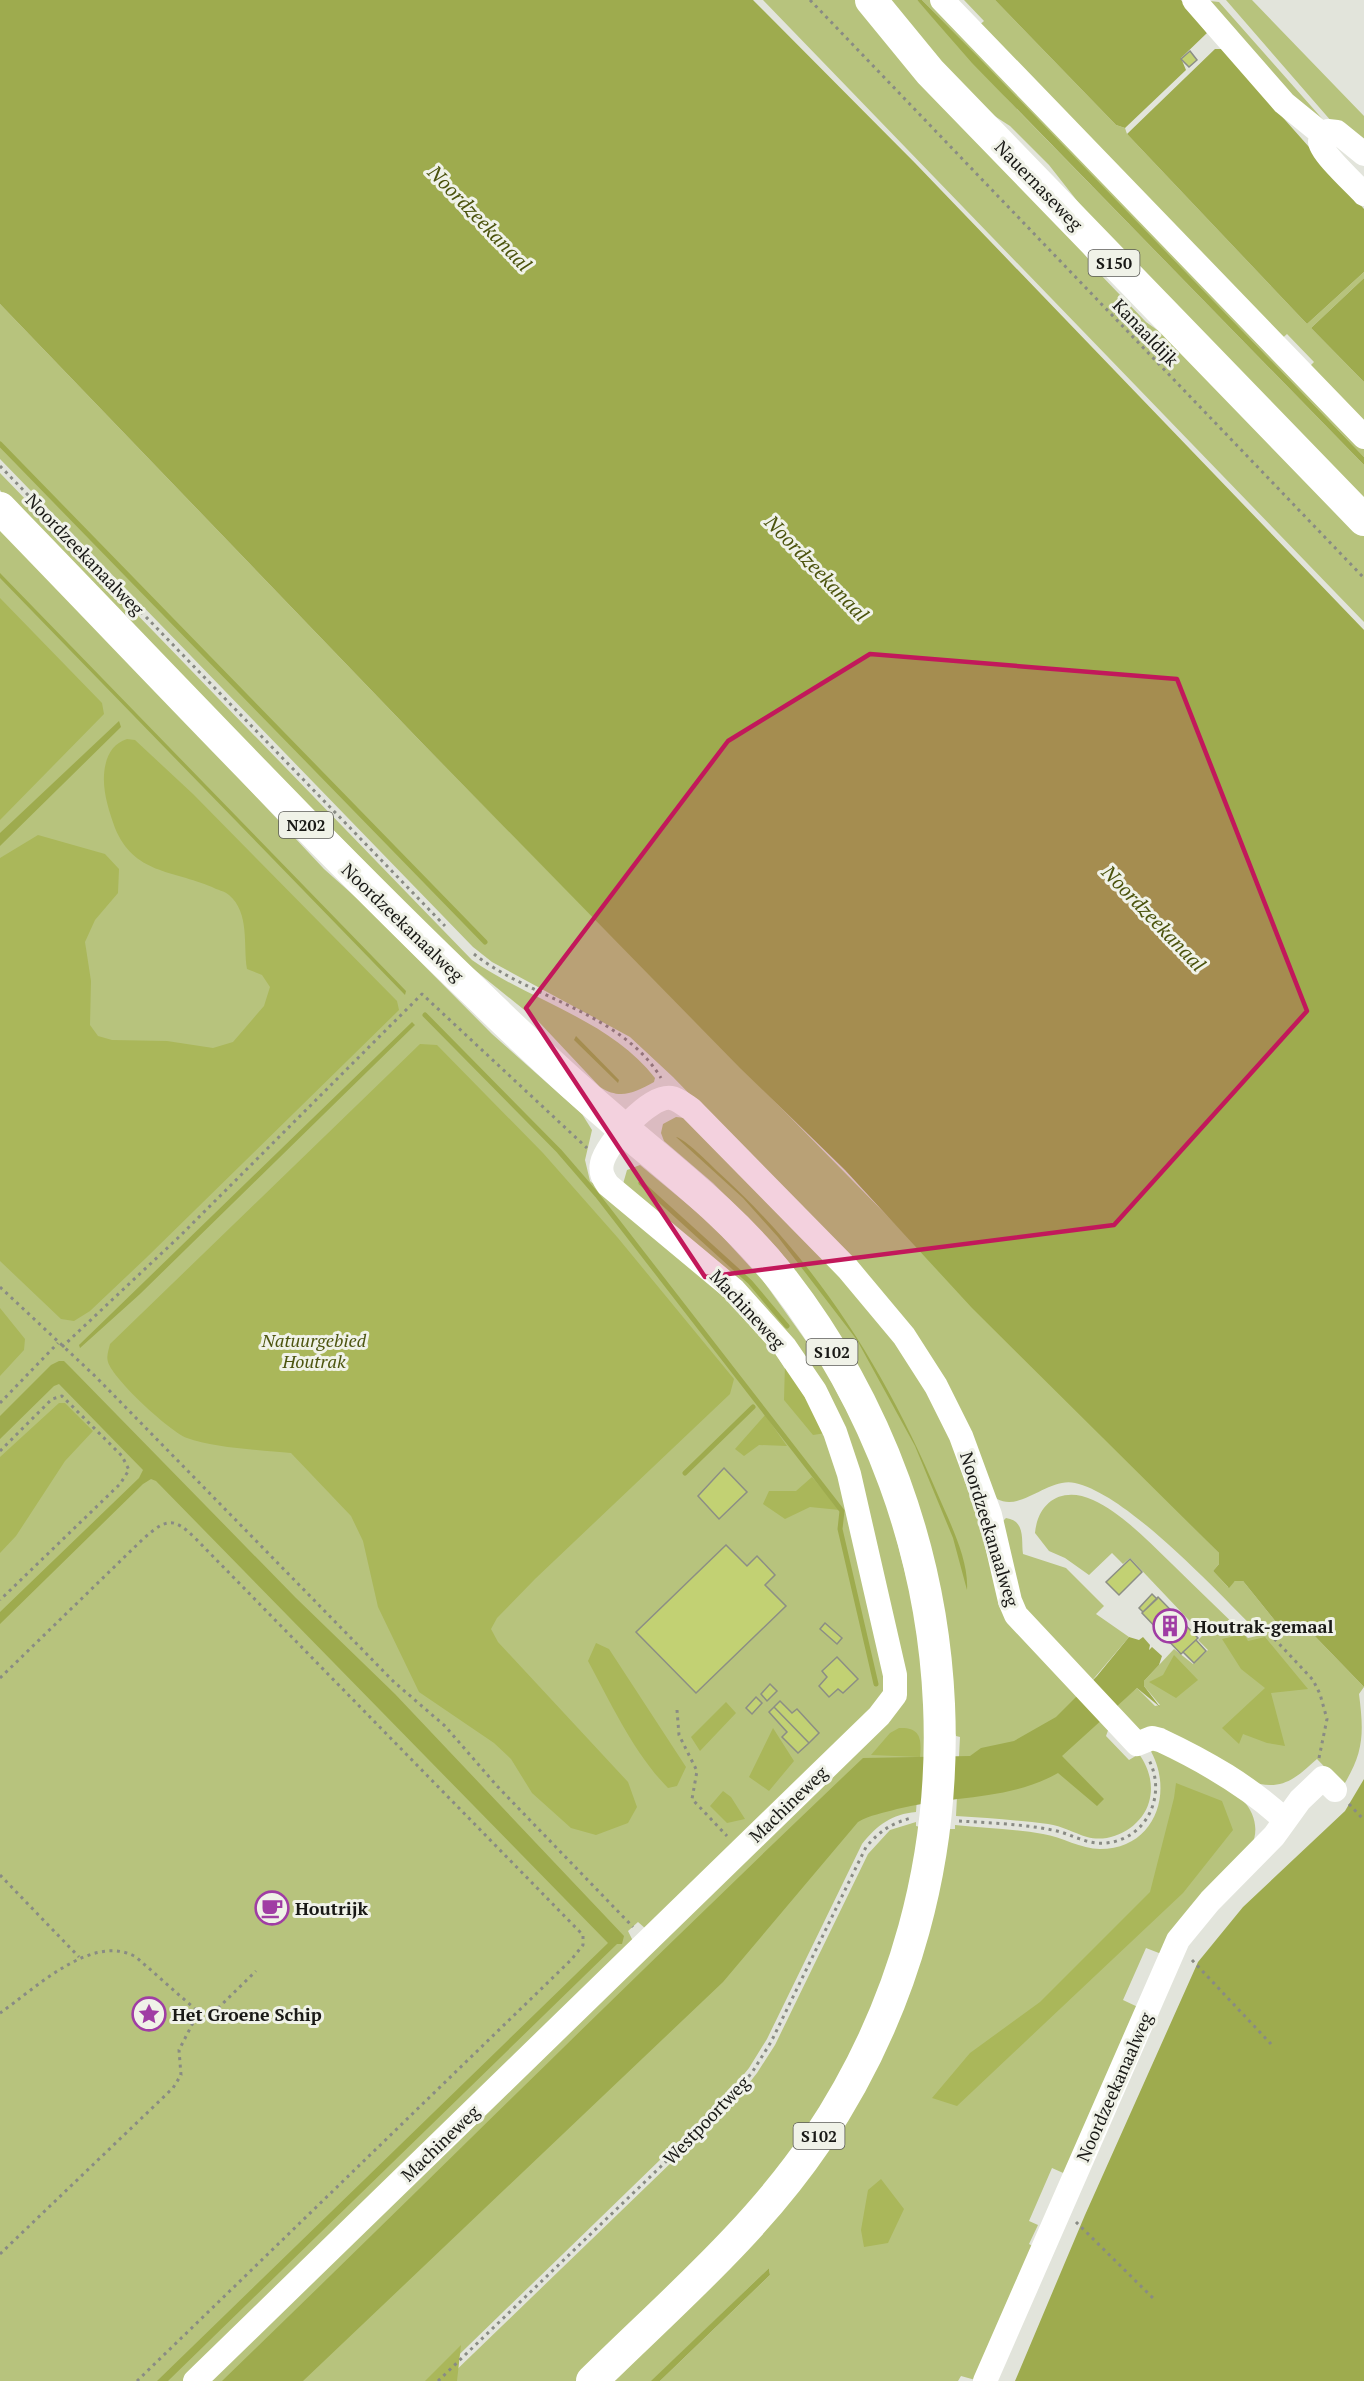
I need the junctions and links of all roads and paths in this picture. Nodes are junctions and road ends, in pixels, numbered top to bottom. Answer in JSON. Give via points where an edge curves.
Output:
{"nodes":[{"id":1,"x":810,"y":0,"type":"edge"},
{"id":2,"x":871,"y":0,"type":"edge"},
{"id":3,"x":942,"y":0,"type":"edge"},
{"id":4,"x":1194,"y":0,"type":"edge"},
{"id":5,"x":1322,"y":134,"type":"junction"},
{"id":6,"x":1364,"y":154,"type":"edge"},
{"id":7,"x":1364,"y":194,"type":"edge"},
{"id":8,"x":1364,"y":437,"type":"edge"},
{"id":9,"x":0,"y":466,"type":"edge"},
{"id":10,"x":0,"y":508,"type":"edge"},
{"id":11,"x":1364,"y":520,"type":"edge"},
{"id":12,"x":1364,"y":578,"type":"edge"},
{"id":13,"x":451,"y":931,"type":"dead end"},
{"id":14,"x":470,"y":951,"type":"dead end"},
{"id":15,"x":670,"y":1098,"type":"junction"},
{"id":16,"x":624,"y":1130,"type":"junction"},
{"id":17,"x":602,"y":1162,"type":"junction"},
{"id":18,"x":0,"y":1287,"type":"edge"},
{"id":19,"x":58,"y":1343,"type":"junction"},
{"id":20,"x":62,"y":1347,"type":"junction"},
{"id":21,"x":0,"y":1403,"type":"edge"},
{"id":22,"x":0,"y":1451,"type":"edge"},
{"id":23,"x":0,"y":1600,"type":"edge"},
{"id":24,"x":1247,"y":1630,"type":"dead end"},
{"id":25,"x":0,"y":1678,"type":"edge"},
{"id":26,"x":677,"y":1710,"type":"dead end"},
{"id":27,"x":1137,"y":1744,"type":"junction"},
{"id":28,"x":1329,"y":1784,"type":"joint"},
{"id":29,"x":1285,"y":1820,"type":"junction"},
{"id":30,"x":931,"y":1821,"type":"junction"},
{"id":31,"x":740,"y":1850,"type":"junction"},
{"id":32,"x":0,"y":1875,"type":"edge"},
{"id":33,"x":647,"y":1941,"type":"junction"},
{"id":34,"x":1186,"y":1955,"type":"dead end"},
{"id":35,"x":79,"y":1958,"type":"junction"},
{"id":36,"x":256,"y":1971,"type":"dead end"},
{"id":37,"x":0,"y":2013,"type":"edge"},
{"id":38,"x":198,"y":2013,"type":"junction"},
{"id":39,"x":1271,"y":2044,"type":"dead end"},
{"id":40,"x":1069,"y":2215,"type":"dead end"},
{"id":41,"x":0,"y":2254,"type":"edge"},
{"id":42,"x":1156,"y":2301,"type":"dead end"},
{"id":43,"x":592,"y":2380,"type":"edge"},
{"id":44,"x":137,"y":2381,"type":"edge"},
{"id":45,"x":195,"y":2381,"type":"edge"},
{"id":46,"x":438,"y":2381,"type":"edge"},
{"id":47,"x":985,"y":2381,"type":"edge"}],
"edges":[{"from":1,"to":12,"type":"path","name":"Kanaaldijk"},
{"from":2,"to":11,"type":"main road","name":"Nauernaseweg","number":"S150","via":[[930,72]]},
{"from":3,"to":8,"type":"street"},
{"from":4,"to":5,"type":"street","via":[[1284,104]]},
{"from":5,"to":6,"type":"street","via":[[1337,132]]},
{"from":5,"to":7,"type":"street","via":[[1321,147]]},
{"from":9,"to":13,"type":"path","name":"Noordzeekanaalweg"},
{"from":10,"to":16,"type":"main road","name":"Noordzeekanaalweg","number":"N202","via":[[356,876]]},
{"from":14,"to":15,"type":"path","name":"Noordzeekanaalweg","via":[[515,982],[619,1034],[660,1075]]},
{"from":15,"to":16,"type":"street","via":[[648,1105]]},
{"from":15,"to":27,"type":"street","name":"Noordzeekanaalweg","via":[[692,1109],[708,1125],[848,1269],[904,1336],[931,1377],[961,1436],[990,1515],[1016,1615]]},
{"from":16,"to":17,"type":"street"},
{"from":16,"to":30,"type":"main road","number":"S102","via":[[705,1196],[754,1246],[799,1303],[850,1382],[890,1470],[914,1543],[934,1638],[941,1735]]},
{"from":17,"to":20,"type":"path","via":[[422,993],[180,1236]]},
{"from":17,"to":31,"type":"street","name":"Machineweg","via":[[602,1174],[608,1185],[703,1262],[747,1304],[785,1347],[822,1404],[835,1432],[860,1513],[895,1675],[895,1695],[885,1710]]},
{"from":18,"to":19,"type":"path"},
{"from":19,"to":20,"type":"path"},
{"from":19,"to":21,"type":"path"},
{"from":20,"to":33,"type":"path","via":[[118,1399],[394,1682],[445,1726],[497,1786]]},
{"from":22,"to":23,"type":"path","via":[[52,1399],[62,1396],[122,1455],[129,1470],[120,1484]]},
{"from":24,"to":28,"type":"path","via":[[1261,1631],[1278,1641],[1320,1694],[1327,1719],[1319,1772]]},
{"from":25,"to":44,"type":"path","via":[[150,1533],[166,1522],[176,1522],[583,1935],[583,1945],[571,1960]]},
{"from":26,"to":31,"type":"path","via":[[679,1735],[697,1771],[692,1799]]},
{"from":27,"to":29,"type":"street","via":[[1160,1740],[1213,1767],[1246,1787]]},
{"from":27,"to":30,"type":"path","via":[[1147,1756],[1155,1777],[1155,1801],[1140,1826],[1120,1840],[1096,1844],[1046,1829]]},
{"from":28,"to":29,"type":"street","name":"Noordzeekanaalweg","via":[[1300,1800]]},
{"from":29,"to":47,"type":"street","name":"Noordzeekanaalweg","via":[[1178,1940]]},
{"from":30,"to":43,"type":"main road","number":"S102","via":[[922,1897],[902,1969],[874,2039],[834,2113],[803,2160],[748,2228]]},
{"from":30,"to":46,"type":"path","name":"Westpoortweg","via":[[892,1824],[866,1847],[771,2042],[732,2098]]},
{"from":31,"to":33,"type":"street","name":"Machineweg"},
{"from":32,"to":35,"type":"path"},
{"from":33,"to":45,"type":"street","name":"Machineweg"},
{"from":34,"to":39,"type":"path"},
{"from":35,"to":37,"type":"path"},
{"from":35,"to":38,"type":"path","via":[[105,1950],[127,1952]]},
{"from":36,"to":38,"type":"path","via":[[210,2016]]},
{"from":38,"to":41,"type":"path","via":[[179,2050],[181,2075],[172,2088]]},
{"from":40,"to":42,"type":"path"}]}
